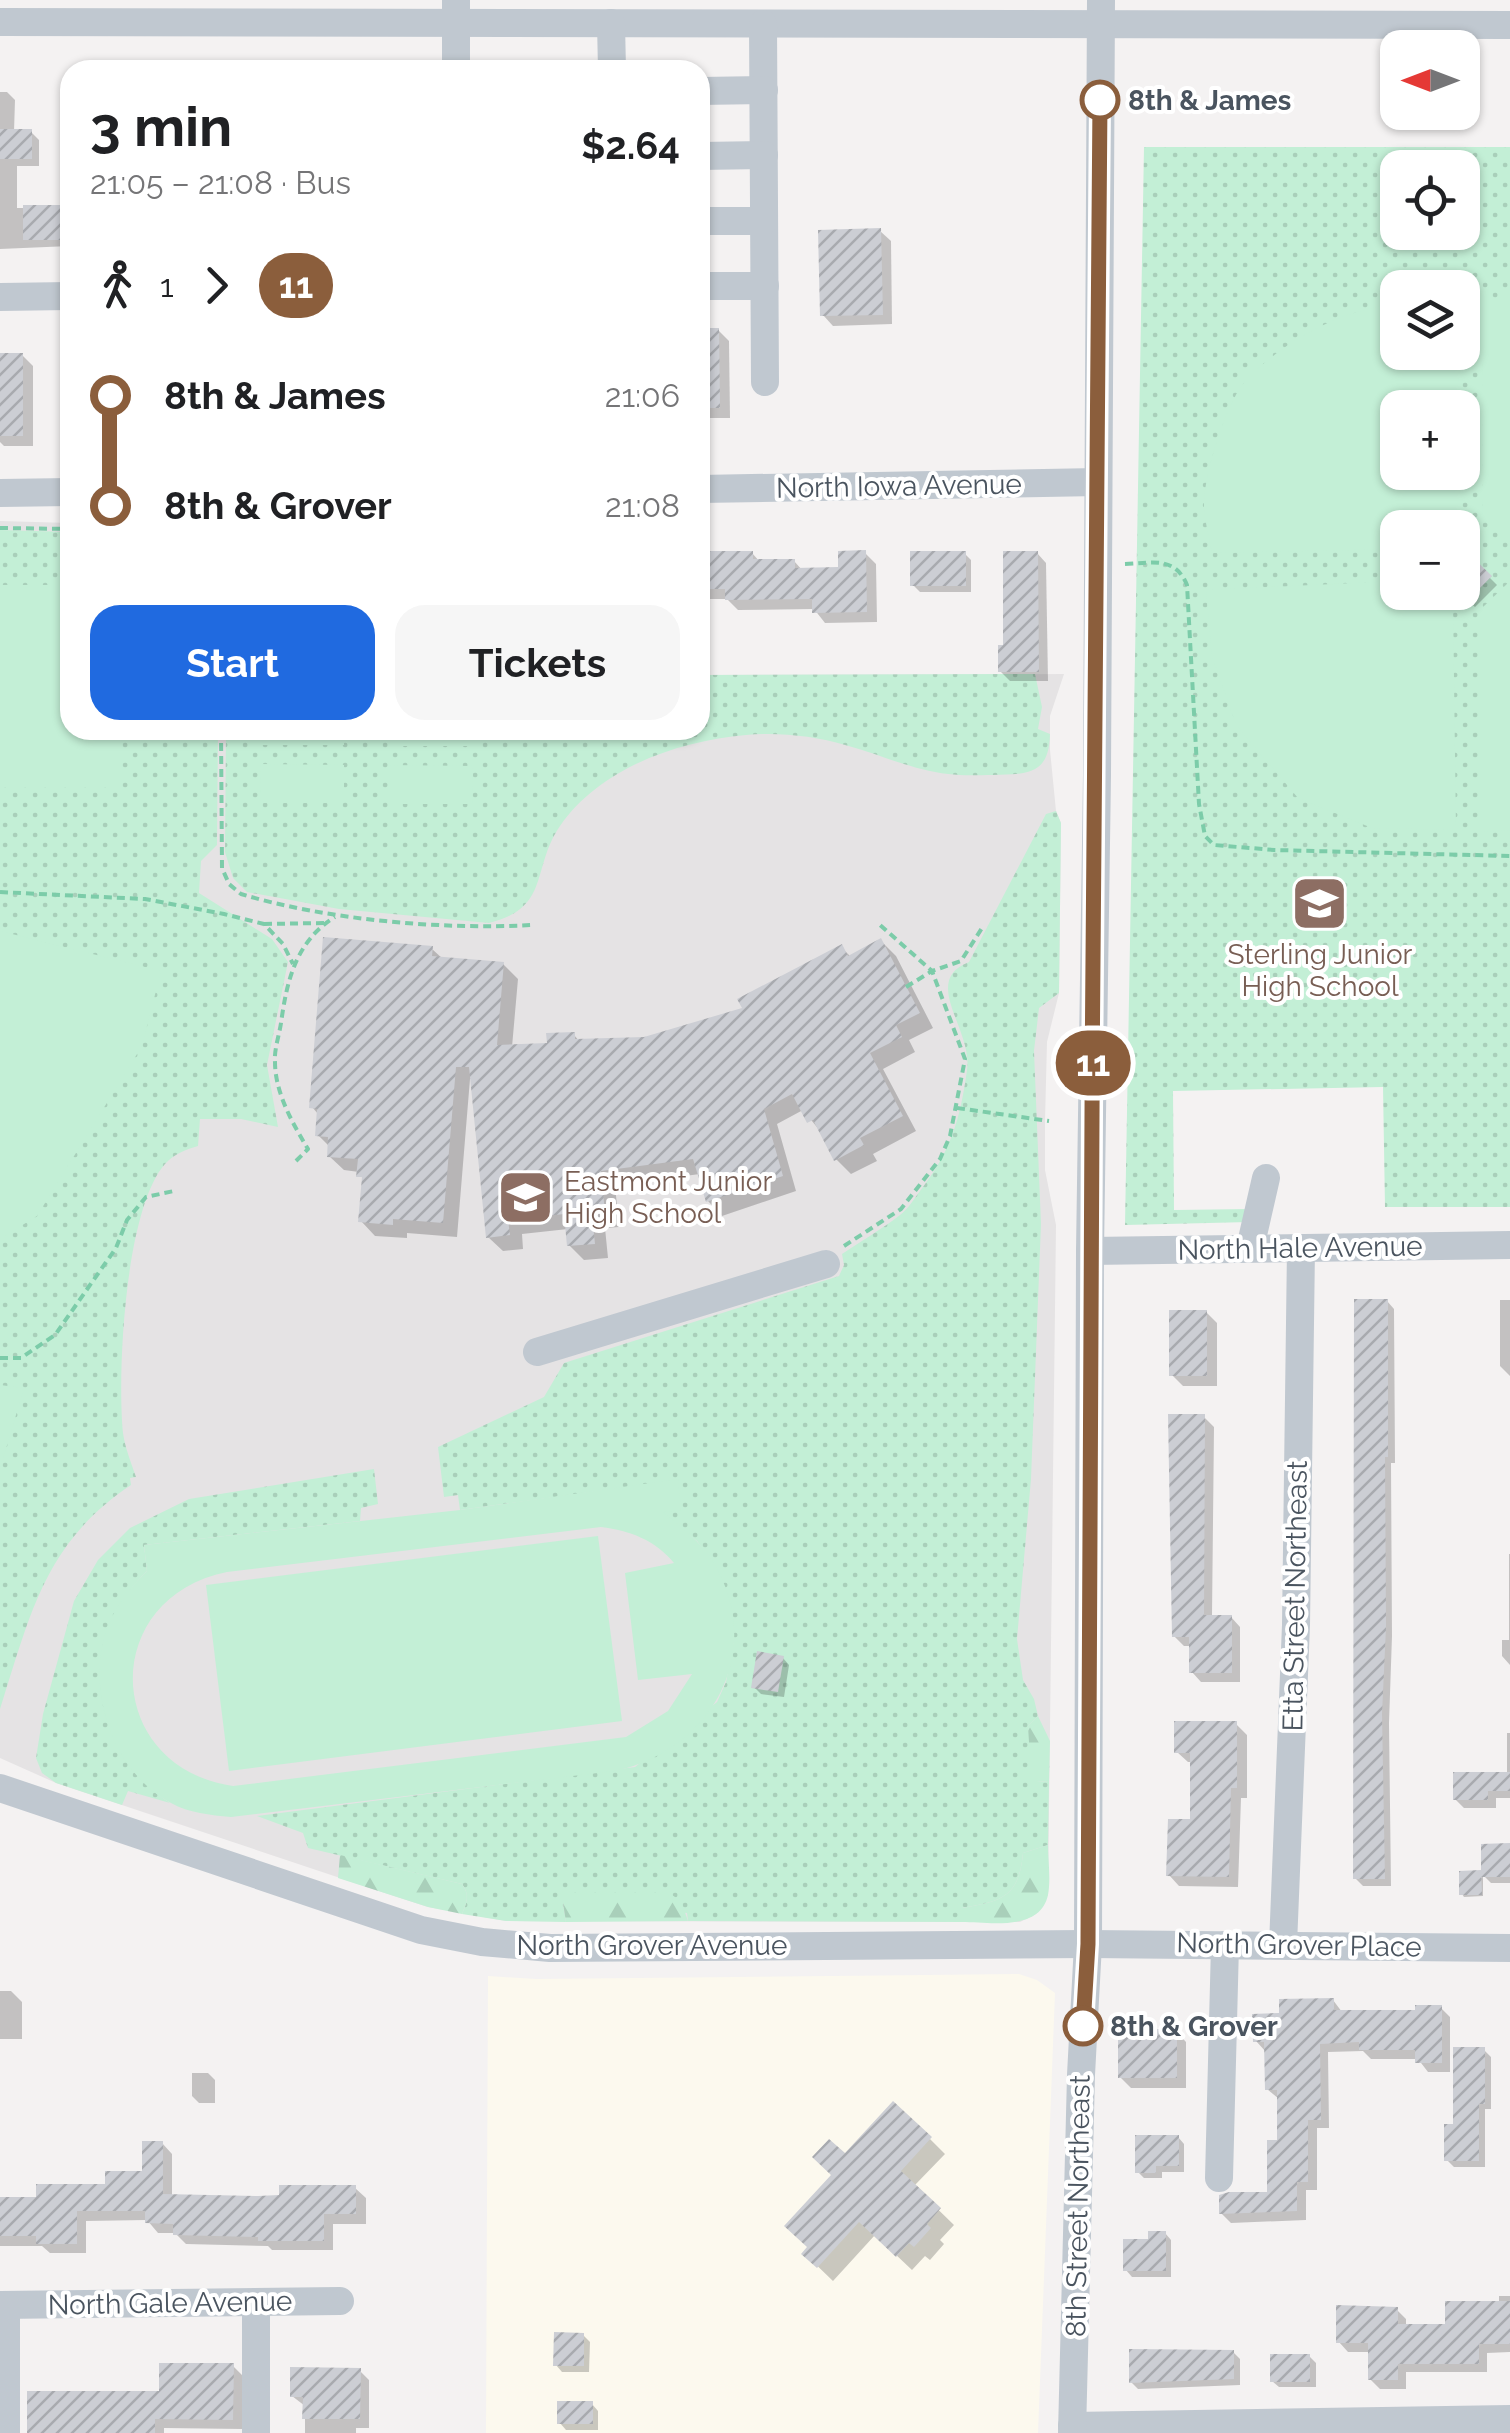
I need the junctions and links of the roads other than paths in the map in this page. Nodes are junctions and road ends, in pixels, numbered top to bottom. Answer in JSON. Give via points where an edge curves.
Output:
{"nodes":[{"id":1,"x":456,"y":11,"type":"edge"},
{"id":2,"x":1100,"y":12,"type":"edge"},
{"id":3,"x":0,"y":22,"type":"edge"},
{"id":4,"x":611,"y":23,"type":"junction"},
{"id":5,"x":764,"y":24,"type":"junction"},
{"id":6,"x":1510,"y":25,"type":"edge"},
{"id":7,"x":456,"y":60,"type":"edge"},
{"id":8,"x":612,"y":60,"type":"edge"},
{"id":9,"x":710,"y":90,"type":"edge"},
{"id":10,"x":764,"y":90,"type":"junction"},
{"id":11,"x":764,"y":155,"type":"junction"},
{"id":12,"x":710,"y":156,"type":"edge"},
{"id":13,"x":764,"y":221,"type":"junction"},
{"id":14,"x":710,"y":222,"type":"edge"},
{"id":15,"x":710,"y":286,"type":"edge"},
{"id":16,"x":764,"y":286,"type":"junction"},
{"id":17,"x":0,"y":296,"type":"edge"},
{"id":18,"x":60,"y":296,"type":"edge"},
{"id":19,"x":765,"y":382,"type":"dead end"},
{"id":20,"x":1098,"y":482,"type":"junction"},
{"id":21,"x":710,"y":490,"type":"edge"},
{"id":22,"x":0,"y":492,"type":"edge"},
{"id":23,"x":60,"y":492,"type":"edge"},
{"id":24,"x":1266,"y":1178,"type":"dead end"},
{"id":25,"x":1510,"y":1246,"type":"edge"},
{"id":26,"x":1250,"y":1248,"type":"junction"},
{"id":27,"x":1301,"y":1248,"type":"junction"},
{"id":28,"x":1090,"y":1250,"type":"junction"},
{"id":29,"x":826,"y":1264,"type":"road end"},
{"id":30,"x":537,"y":1352,"type":"dead end"},
{"id":31,"x":0,"y":1788,"type":"edge"},
{"id":32,"x":1088,"y":1944,"type":"junction"},
{"id":33,"x":1225,"y":1944,"type":"junction"},
{"id":34,"x":1283,"y":1945,"type":"junction"},
{"id":35,"x":1510,"y":1948,"type":"edge"},
{"id":36,"x":1219,"y":2178,"type":"dead end"},
{"id":37,"x":340,"y":2301,"type":"dead end"},
{"id":38,"x":256,"y":2302,"type":"junction"},
{"id":39,"x":3,"y":2305,"type":"edge"},
{"id":40,"x":1510,"y":2419,"type":"edge"},
{"id":41,"x":1072,"y":2430,"type":"edge"},
{"id":42,"x":6,"y":2433,"type":"edge"},
{"id":43,"x":256,"y":2433,"type":"edge"}],
"edges":[{"from":1,"to":3,"type":"street"},
{"from":1,"to":4,"type":"street"},
{"from":1,"to":7,"type":"street"},
{"from":2,"to":5,"type":"street"},
{"from":2,"to":6,"type":"street"},
{"from":2,"to":20,"type":"street","name":"8th Street Northeast"},
{"from":4,"to":5,"type":"street"},
{"from":4,"to":8,"type":"street"},
{"from":5,"to":10,"type":"street"},
{"from":9,"to":10,"type":"street"},
{"from":10,"to":11,"type":"street"},
{"from":11,"to":12,"type":"street"},
{"from":11,"to":13,"type":"street"},
{"from":13,"to":14,"type":"street"},
{"from":13,"to":16,"type":"street"},
{"from":15,"to":16,"type":"street"},
{"from":16,"to":19,"type":"street"},
{"from":17,"to":18,"type":"street"},
{"from":20,"to":21,"type":"street","name":"North Iowa Avenue"},
{"from":20,"to":28,"type":"street","name":"8th Street Northeast"},
{"from":22,"to":23,"type":"street"},
{"from":24,"to":26,"type":"street"},
{"from":25,"to":27,"type":"street","name":"North Hale Avenue"},
{"from":26,"to":27,"type":"street","name":"North Hale Avenue"},
{"from":26,"to":28,"type":"street","name":"North Hale Avenue"},
{"from":27,"to":34,"type":"street","name":"Etta Street Northeast"},
{"from":28,"to":32,"type":"street","name":"8th Street Northeast"},
{"from":29,"to":30,"type":"street"},
{"from":31,"to":32,"type":"street","name":"North Grover Avenue","via":[[421,1930],[482,1942],[550,1948]]},
{"from":32,"to":33,"type":"street","name":"North Grover Place"},
{"from":32,"to":41,"type":"street","name":"8th Street Northeast"},
{"from":33,"to":34,"type":"street","name":"North Grover Place"},
{"from":33,"to":36,"type":"street"},
{"from":34,"to":35,"type":"street","name":"North Grover Place"},
{"from":37,"to":38,"type":"street","name":"North Gale Avenue"},
{"from":38,"to":39,"type":"street","name":"North Gale Avenue"},
{"from":38,"to":43,"type":"street"},
{"from":39,"to":42,"type":"street"},
{"from":40,"to":41,"type":"street"}]}
